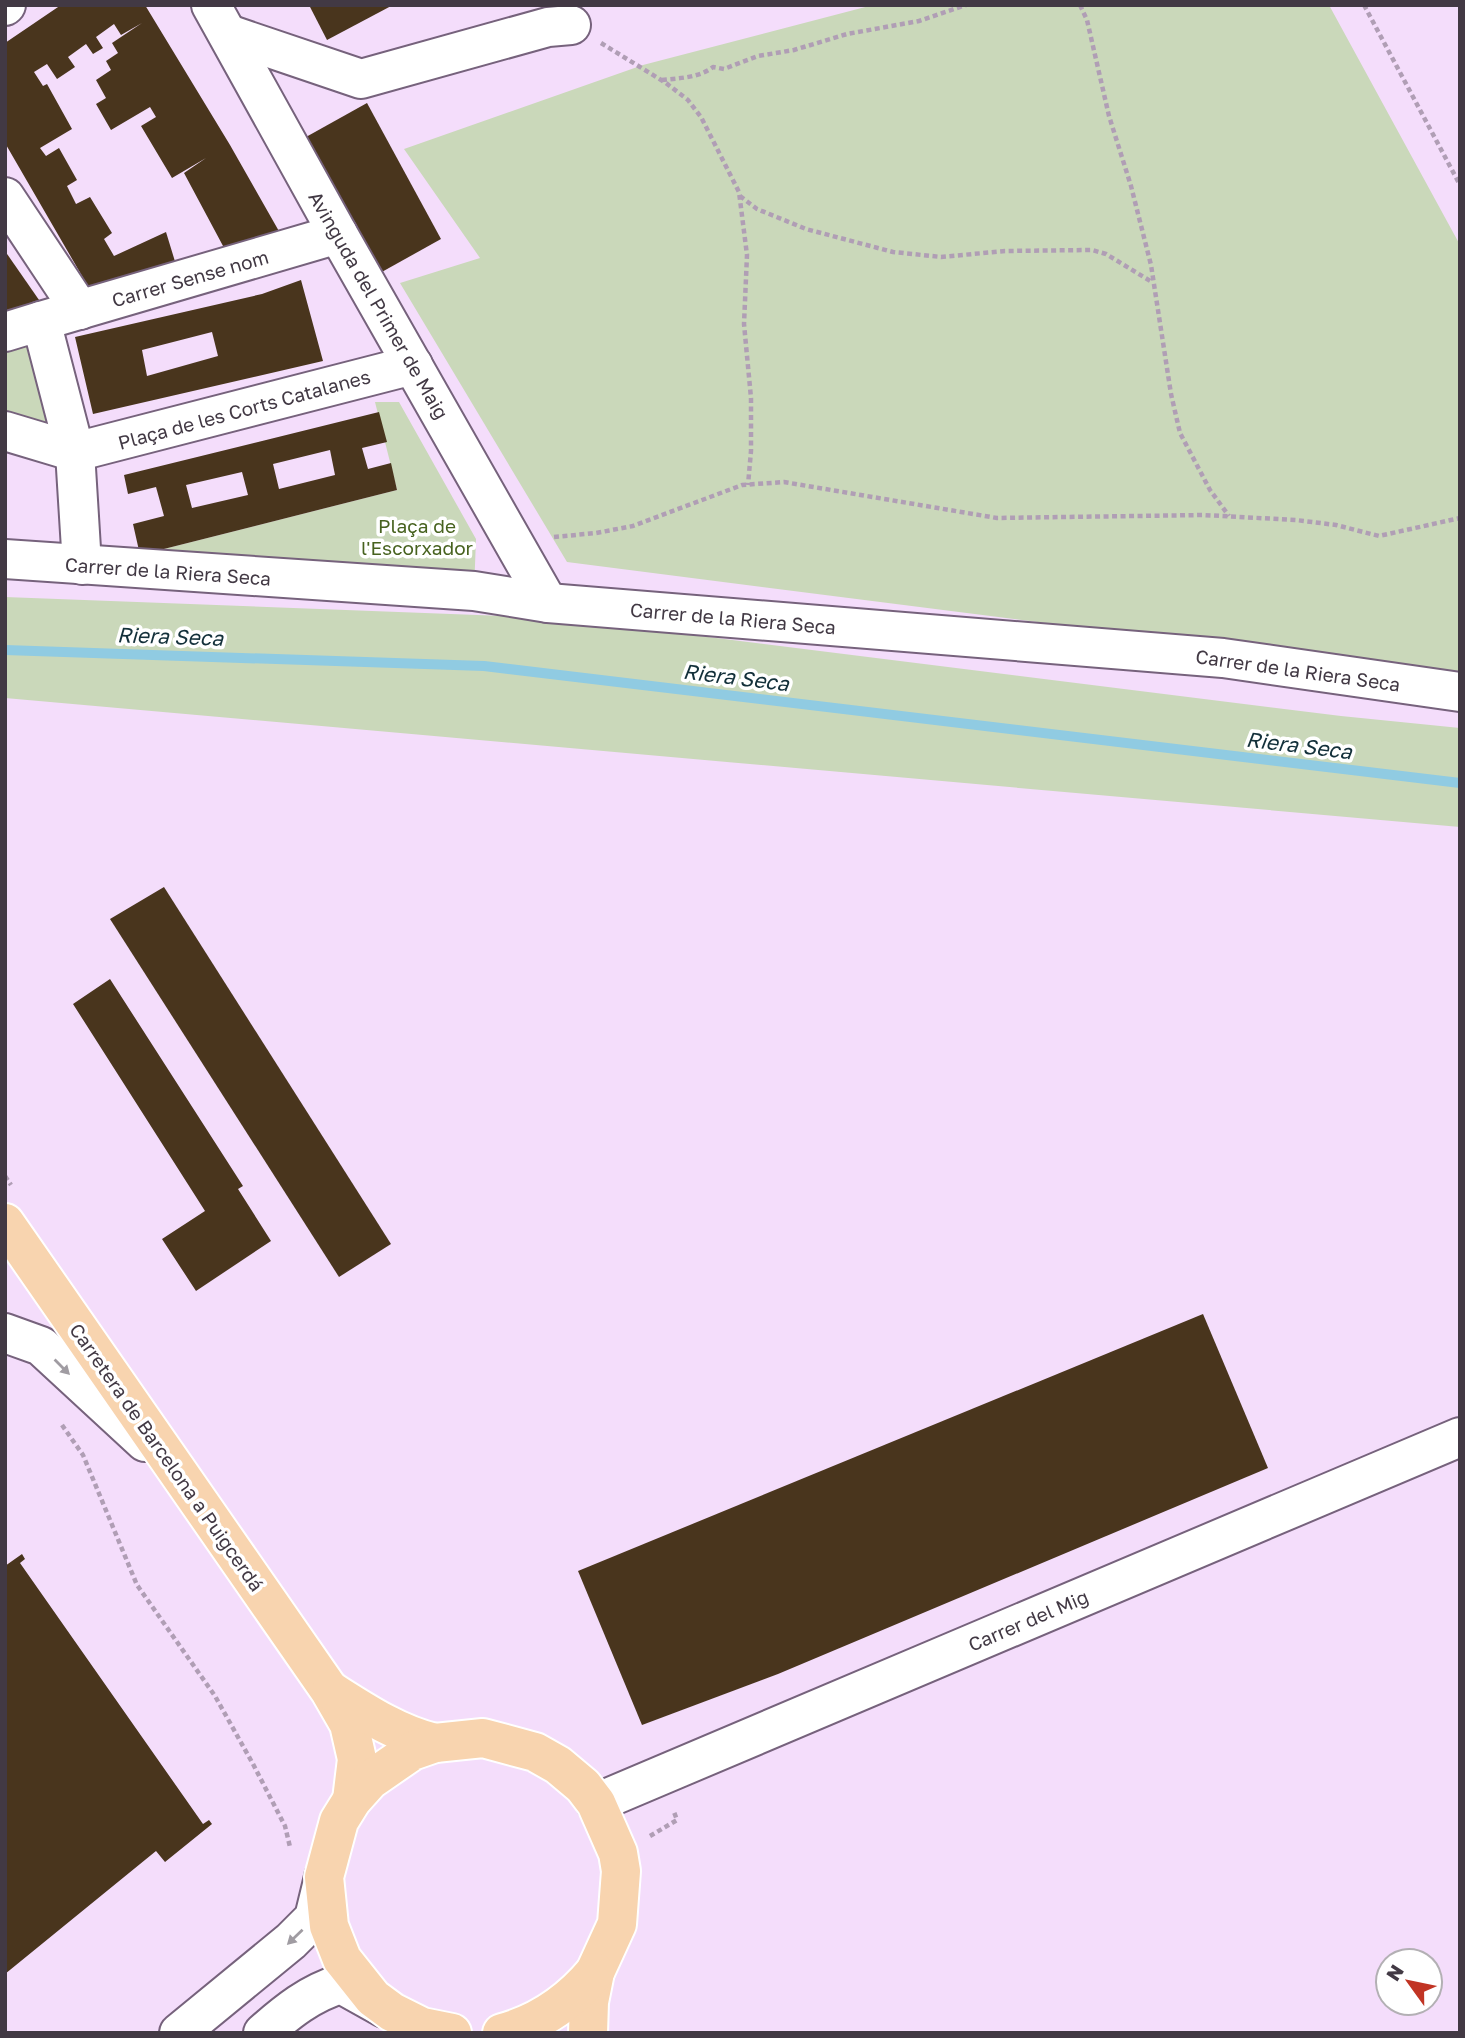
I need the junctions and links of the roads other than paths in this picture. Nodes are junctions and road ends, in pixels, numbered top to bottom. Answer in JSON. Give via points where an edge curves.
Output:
{"nodes":[{"id":1,"x":220,"y":20,"type":"edge"},
{"id":2,"x":571,"y":25,"type":"road end"},
{"id":3,"x":5,"y":197,"type":"edge"},
{"id":4,"x":338,"y":234,"type":"junction"},
{"id":5,"x":80,"y":310,"type":"junction"},
{"id":6,"x":41,"y":321,"type":"junction"},
{"id":7,"x":5,"y":331,"type":"edge"},
{"id":8,"x":412,"y":365,"type":"junction"},
{"id":9,"x":5,"y":431,"type":"edge"},
{"id":10,"x":75,"y":452,"type":"junction"},
{"id":11,"x":5,"y":559,"type":"edge"},
{"id":12,"x":82,"y":565,"type":"junction"},
{"id":13,"x":548,"y":603,"type":"junction"},
{"id":14,"x":1460,"y":692,"type":"edge"},
{"id":15,"x":9,"y":1205,"type":"edge"},
{"id":16,"x":5,"y":1333,"type":"edge"},
{"id":17,"x":1460,"y":1437,"type":"edge"},
{"id":18,"x":176,"y":1471,"type":"junction"},
{"id":19,"x":330,"y":1691,"type":"junction"},
{"id":20,"x":435,"y":1743,"type":"junction"},
{"id":21,"x":352,"y":1800,"type":"junction"},
{"id":22,"x":596,"y":1803,"type":"junction"},
{"id":23,"x":324,"y":1877,"type":"junction"},
{"id":24,"x":595,"y":1972,"type":"junction"},
{"id":25,"x":392,"y":2012,"type":"junction"},
{"id":26,"x":179,"y":2033,"type":"edge"},
{"id":27,"x":263,"y":2033,"type":"edge"},
{"id":28,"x":452,"y":2033,"type":"edge"},
{"id":29,"x":502,"y":2033,"type":"edge"},
{"id":30,"x":588,"y":2033,"type":"edge"}],
"edges":[{"from":1,"to":2,"type":"street","via":[[361,79],[548,27]]},
{"from":1,"to":4,"type":"street","name":"Avinguda del Primer de Maig"},
{"from":3,"to":5,"type":"street"},
{"from":4,"to":5,"type":"street","name":"Carrer Sense nom"},
{"from":4,"to":8,"type":"street","name":"Avinguda del Primer de Maig"},
{"from":5,"to":6,"type":"street","name":"Carrer Sense nom"},
{"from":6,"to":7,"type":"street","name":"Carrer Sense nom"},
{"from":6,"to":10,"type":"street"},
{"from":8,"to":10,"type":"street","name":"Plaça de les Corts Catalanes"},
{"from":8,"to":13,"type":"street","name":"Avinguda del Primer de Maig"},
{"from":9,"to":10,"type":"street"},
{"from":10,"to":12,"type":"street"},
{"from":11,"to":12,"type":"street","name":"Carrer de la Riera Seca"},
{"from":12,"to":13,"type":"street","name":"Carrer de la Riera Seca","via":[[474,591]]},
{"from":13,"to":14,"type":"street","name":"Carrer de la Riera Seca","via":[[1223,657]]},
{"from":15,"to":18,"type":"main road","name":"Carretera de Barcelona a Puigcerdá"},
{"from":16,"to":18,"type":"street","one_way":true,"via":[[41,1346]]},
{"from":17,"to":22,"type":"street","name":"Carrer del Mig"},
{"from":18,"to":19,"type":"main road","name":"Carretera de Barcelona a Puigcerdá"},
{"from":19,"to":20,"type":"main road","name":"Carretera de Barcelona a Puigcerdá","via":[[377,1720]]},
{"from":19,"to":21,"type":"main road","name":"Carretera de Barcelona a Puigcerdá","via":[[349,1724],[357,1759]]},
{"from":20,"to":21,"type":"main road","via":[[412,1751],[370,1780]]},
{"from":20,"to":22,"type":"main road","via":[[483,1738],[535,1752],[558,1765]]},
{"from":21,"to":23,"type":"main road","via":[[336,1828]]},
{"from":22,"to":24,"type":"main road","via":[[621,1871],[617,1924]]},
{"from":23,"to":25,"type":"main road","via":[[329,1926],[342,1959],[373,1998]]},
{"from":23,"to":26,"type":"street","one_way":true,"via":[[314,1918]]},
{"from":24,"to":29,"type":"main road","via":[[566,2004]]},
{"from":24,"to":30,"type":"main road"},
{"from":25,"to":27,"type":"street","via":[[341,1984],[303,2001]]},
{"from":25,"to":28,"type":"main road","via":[[422,2027]]}]}
